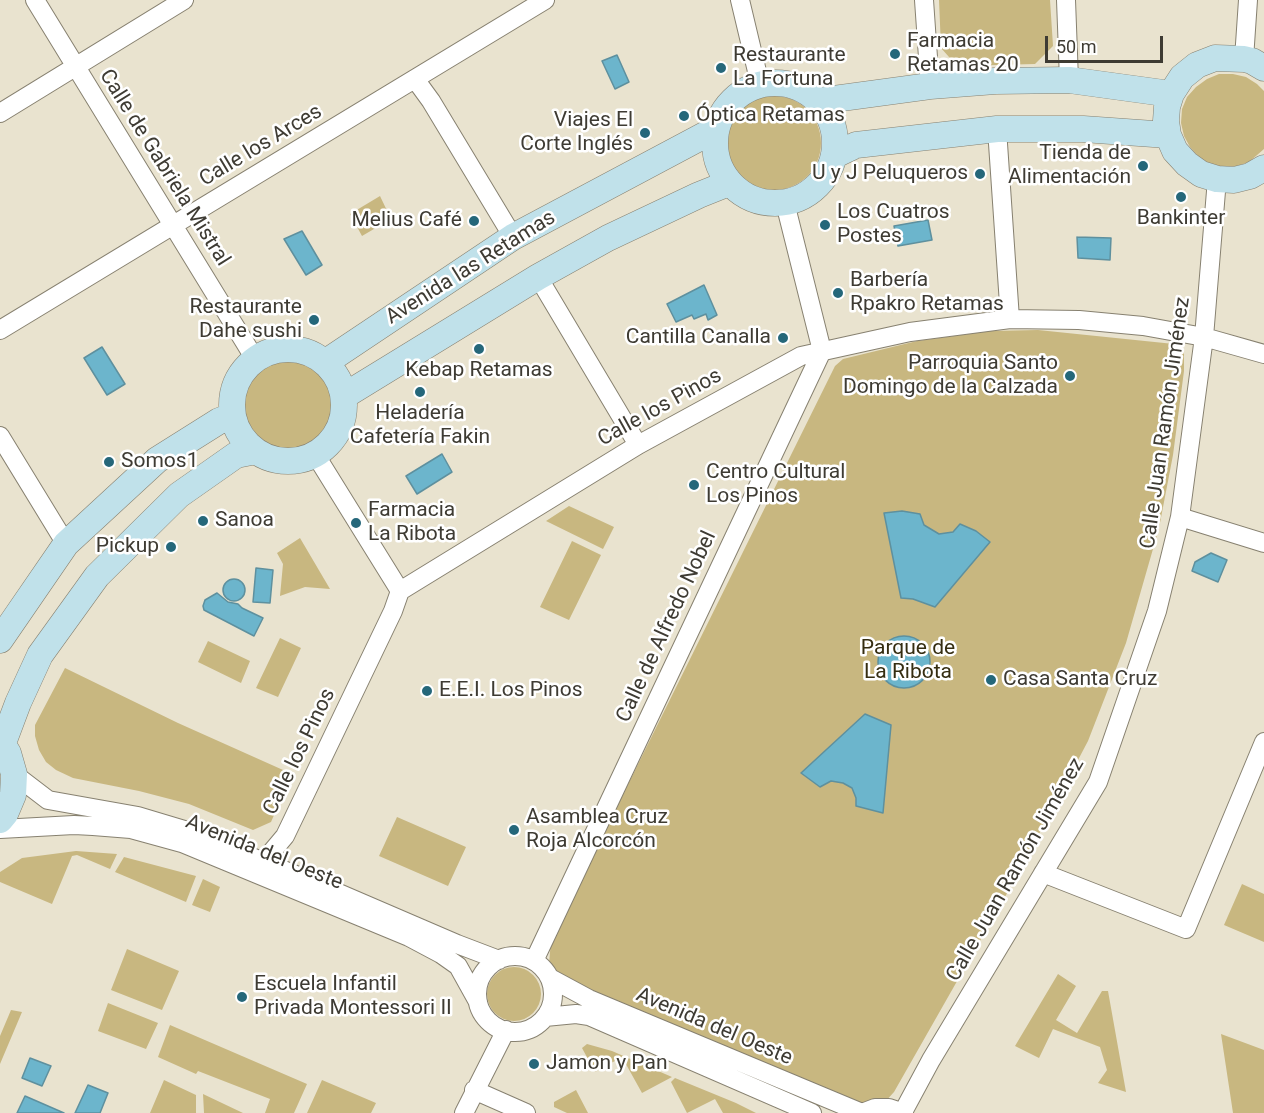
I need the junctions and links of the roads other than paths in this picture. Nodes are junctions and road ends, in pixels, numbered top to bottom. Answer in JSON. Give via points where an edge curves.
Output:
{"nodes":[{"id":1,"x":35,"y":0,"type":"edge"},
{"id":2,"x":184,"y":0,"type":"edge"},
{"id":3,"x":545,"y":0,"type":"edge"},
{"id":4,"x":740,"y":0,"type":"edge"},
{"id":5,"x":924,"y":0,"type":"edge"},
{"id":6,"x":1066,"y":0,"type":"edge"},
{"id":7,"x":1248,"y":0,"type":"edge"},
{"id":8,"x":1254,"y":64,"type":"edge"},
{"id":9,"x":76,"y":67,"type":"junction"},
{"id":10,"x":415,"y":79,"type":"junction"},
{"id":11,"x":1069,"y":80,"type":"junction"},
{"id":12,"x":760,"y":84,"type":"junction"},
{"id":13,"x":930,"y":86,"type":"junction"},
{"id":14,"x":1171,"y":94,"type":"junction"},
{"id":15,"x":819,"y":101,"type":"junction"},
{"id":16,"x":0,"y":113,"type":"edge"},
{"id":17,"x":716,"y":129,"type":"junction"},
{"id":18,"x":998,"y":129,"type":"junction"},
{"id":19,"x":1168,"y":135,"type":"junction"},
{"id":20,"x":835,"y":155,"type":"junction"},
{"id":21,"x":1264,"y":168,"type":"edge"},
{"id":22,"x":1217,"y":179,"type":"junction"},
{"id":23,"x":729,"y":183,"type":"junction"},
{"id":24,"x":785,"y":203,"type":"junction"},
{"id":25,"x":173,"y":224,"type":"junction"},
{"id":26,"x":513,"y":237,"type":"junction"},
{"id":27,"x":538,"y":277,"type":"junction"},
{"id":28,"x":1010,"y":319,"type":"junction"},
{"id":29,"x":0,"y":330,"type":"edge"},
{"id":30,"x":1204,"y":337,"type":"junction"},
{"id":31,"x":822,"y":351,"type":"junction"},
{"id":32,"x":1264,"y":354,"type":"edge"},
{"id":33,"x":255,"y":359,"type":"junction"},
{"id":34,"x":326,"y":362,"type":"junction"},
{"id":35,"x":344,"y":396,"type":"junction"},
{"id":36,"x":232,"y":416,"type":"junction"},
{"id":37,"x":0,"y":436,"type":"edge"},
{"id":38,"x":638,"y":445,"type":"junction"},
{"id":39,"x":256,"y":451,"type":"junction"},
{"id":40,"x":315,"y":454,"type":"junction"},
{"id":41,"x":1180,"y":517,"type":"junction"},
{"id":42,"x":1264,"y":543,"type":"edge"},
{"id":43,"x":66,"y":544,"type":"junction"},
{"id":44,"x":400,"y":591,"type":"junction"},
{"id":45,"x":0,"y":640,"type":"edge"},
{"id":46,"x":1,"y":741,"type":"edge"},
{"id":47,"x":1264,"y":742,"type":"edge"},
{"id":48,"x":14,"y":774,"type":"junction"},
{"id":49,"x":0,"y":820,"type":"edge"},
{"id":50,"x":0,"y":829,"type":"edge"},
{"id":51,"x":264,"y":861,"type":"junction"},
{"id":52,"x":1043,"y":873,"type":"junction"},
{"id":53,"x":499,"y":960,"type":"junction"},
{"id":54,"x":534,"y":961,"type":"junction"},
{"id":55,"x":550,"y":978,"type":"junction"},
{"id":56,"x":478,"y":1002,"type":"junction"},
{"id":57,"x":545,"y":1017,"type":"junction"},
{"id":58,"x":487,"y":1019,"type":"junction"},
{"id":59,"x":506,"y":1030,"type":"junction"},
{"id":60,"x":474,"y":1090,"type":"junction"},
{"id":61,"x":464,"y":1113,"type":"edge"},
{"id":62,"x":526,"y":1113,"type":"edge"},
{"id":63,"x":812,"y":1113,"type":"edge"},
{"id":64,"x":862,"y":1113,"type":"edge"},
{"id":65,"x":903,"y":1113,"type":"edge"}],
"edges":[{"from":1,"to":9,"type":"street","name":"Calle de Gabriela Mistral"},
{"from":2,"to":9,"type":"street"},
{"from":3,"to":10,"type":"street","name":"Calle los Arces"},
{"from":4,"to":12,"type":"street"},
{"from":5,"to":13,"type":"street"},
{"from":6,"to":11,"type":"street"},
{"from":7,"to":8,"type":"street"},
{"from":8,"to":14,"type":"street","via":[[1215,58],[1182,77]]},
{"from":9,"to":16,"type":"street"},
{"from":9,"to":25,"type":"street","name":"Calle de Gabriela Mistral"},
{"from":10,"to":25,"type":"street","name":"Calle los Arces"},
{"from":10,"to":26,"type":"street"},
{"from":11,"to":13,"type":"street"},
{"from":11,"to":14,"type":"street"},
{"from":12,"to":15,"type":"street","via":[[782,83],[802,89]]},
{"from":12,"to":17,"type":"street","via":[[732,100]]},
{"from":13,"to":15,"type":"street"},
{"from":14,"to":19,"type":"street","via":[[1167,107]]},
{"from":15,"to":20,"type":"street","via":[[836,136]]},
{"from":17,"to":23,"type":"street","via":[[714,148]]},
{"from":17,"to":26,"type":"street","name":"Avenida las Retamas"},
{"from":18,"to":19,"type":"street"},
{"from":18,"to":20,"type":"street","via":[[856,145]]},
{"from":18,"to":28,"type":"street"},
{"from":19,"to":22,"type":"street","via":[[1187,164]]},
{"from":20,"to":24,"type":"street","via":[[818,187],[803,198]]},
{"from":21,"to":22,"type":"street","via":[[1234,180]]},
{"from":22,"to":30,"type":"street","name":"Calle Juan Ramón Jiménez"},
{"from":23,"to":24,"type":"street","via":[[755,200]]},
{"from":23,"to":27,"type":"street","name":"Avenida las Retamas","via":[[608,238]]},
{"from":24,"to":31,"type":"street"},
{"from":25,"to":29,"type":"street","name":"Calle los Arces"},
{"from":25,"to":33,"type":"street","name":"Calle de Gabriela Mistral"},
{"from":26,"to":34,"type":"street","name":"Avenida las Retamas"},
{"from":27,"to":35,"type":"street","name":"Avenida las Retamas"},
{"from":27,"to":38,"type":"street"},
{"from":28,"to":30,"type":"street","name":"Calle los Pinos","via":[[1143,326]]},
{"from":28,"to":31,"type":"street","name":"Calle los Pinos","via":[[910,332]]},
{"from":30,"to":32,"type":"street","name":"Calle los Pinos"},
{"from":30,"to":41,"type":"street","name":"Calle Juan Ramón Jiménez"},
{"from":31,"to":38,"type":"street","name":"Calle los Pinos","via":[[801,356]]},
{"from":31,"to":54,"type":"street","name":"Calle de Alfredo Nobel"},
{"from":33,"to":34,"type":"street","via":[[272,350],[291,348]]},
{"from":33,"to":36,"type":"street","via":[[240,374],[232,394]]},
{"from":34,"to":35,"type":"street","via":[[338,377]]},
{"from":35,"to":40,"type":"street","via":[[344,410],[335,436]]},
{"from":36,"to":39,"type":"street","via":[[241,436]]},
{"from":36,"to":43,"type":"street","via":[[157,460]]},
{"from":37,"to":43,"type":"street"},
{"from":38,"to":44,"type":"street","name":"Calle los Pinos"},
{"from":39,"to":40,"type":"street","via":[[285,461]]},
{"from":39,"to":46,"type":"street","via":[[236,455],[179,495],[98,576],[40,655]]},
{"from":40,"to":44,"type":"street"},
{"from":41,"to":42,"type":"street"},
{"from":41,"to":52,"type":"street","name":"Calle Juan Ramón Jiménez","via":[[1157,611],[1098,782]]},
{"from":43,"to":45,"type":"street"},
{"from":44,"to":51,"type":"street","name":"Calle los Pinos","via":[[285,836]]},
{"from":46,"to":48,"type":"street"},
{"from":47,"to":52,"type":"street","via":[[1186,929]]},
{"from":48,"to":49,"type":"street","via":[[13,795]]},
{"from":48,"to":51,"type":"street","name":"Avenida del Oeste","via":[[48,800],[138,816]]},
{"from":50,"to":56,"type":"street","name":"Avenida del Oeste","via":[[93,826],[131,829],[182,843],[430,948],[458,966]]},
{"from":51,"to":53,"type":"street","name":"Avenida del Oeste"},
{"from":52,"to":65,"type":"street","name":"Calle Juan Ramón Jiménez"},
{"from":53,"to":54,"type":"street","via":[[522,957]]},
{"from":53,"to":56,"type":"street","via":[[483,974]]},
{"from":54,"to":55,"type":"street"},
{"from":55,"to":57,"type":"street","via":[[553,999]]},
{"from":55,"to":64,"type":"street","name":"Avenida del Oeste","via":[[589,999]]},
{"from":56,"to":58,"type":"street"},
{"from":57,"to":59,"type":"street","via":[[527,1030]]},
{"from":57,"to":63,"type":"street","name":"Avenida del Oeste","via":[[590,1016]]},
{"from":58,"to":59,"type":"street"},
{"from":58,"to":60,"type":"street","via":[[485,1050]]},
{"from":59,"to":60,"type":"street"},
{"from":60,"to":61,"type":"street"},
{"from":60,"to":62,"type":"street"},
{"from":64,"to":65,"type":"street","via":[[882,1108]]}]}
